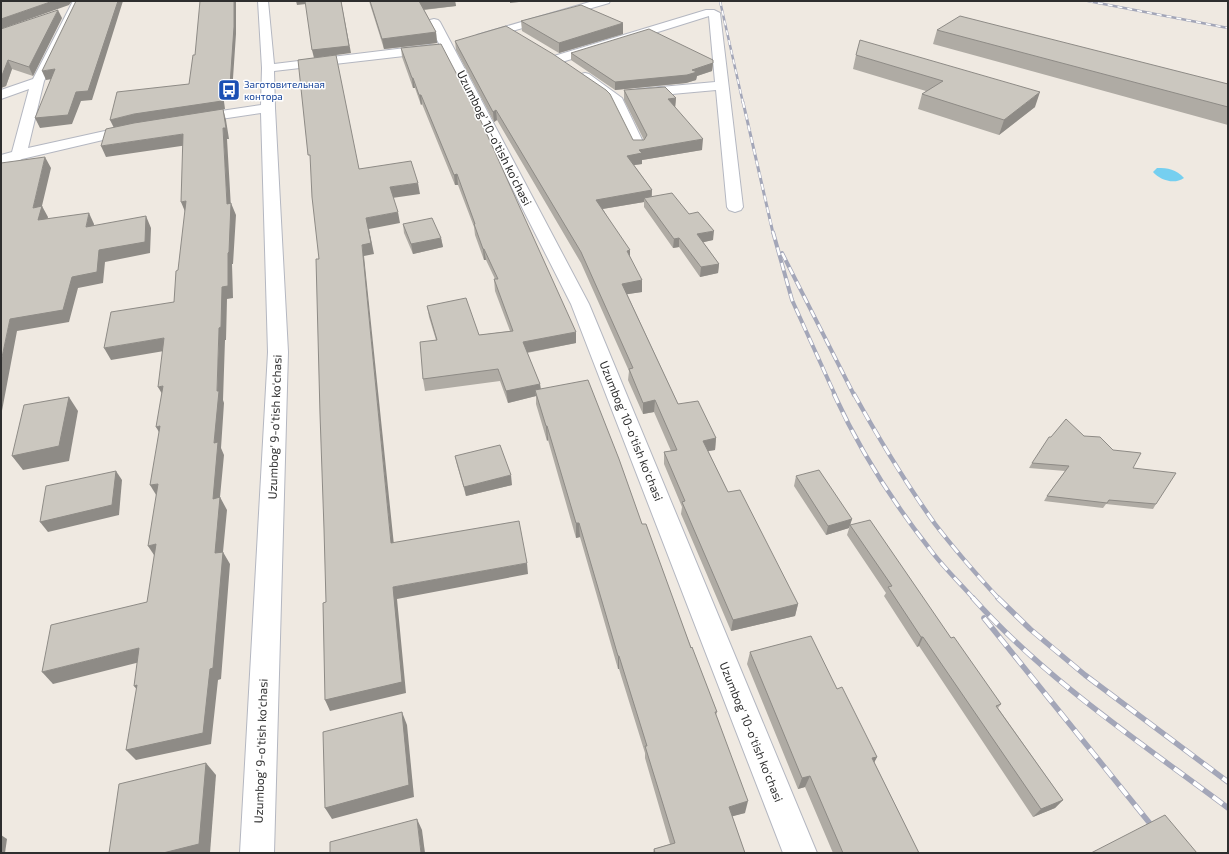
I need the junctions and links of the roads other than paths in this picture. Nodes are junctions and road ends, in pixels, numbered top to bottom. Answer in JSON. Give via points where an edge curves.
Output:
{"nodes":[{"id":1,"x":263,"y":1,"type":"edge"},
{"id":2,"x":605,"y":1,"type":"edge"},
{"id":3,"x":77,"y":5,"type":"edge"},
{"id":4,"x":60,"y":14,"type":"dead end"},
{"id":5,"x":434,"y":22,"type":"dead end"},
{"id":6,"x":508,"y":29,"type":"junction"},
{"id":7,"x":520,"y":36,"type":"edge"},
{"id":8,"x":470,"y":40,"type":"edge"},
{"id":9,"x":451,"y":46,"type":"junction"},
{"id":10,"x":545,"y":52,"type":"edge"},
{"id":11,"x":558,"y":59,"type":"junction"},
{"id":12,"x":268,"y":68,"type":"junction"},
{"id":13,"x":38,"y":81,"type":"junction"},
{"id":14,"x":723,"y":85,"type":"junction"},
{"id":15,"x":1,"y":95,"type":"edge"},
{"id":16,"x":612,"y":96,"type":"junction"},
{"id":17,"x":268,"y":108,"type":"junction"},
{"id":18,"x":184,"y":121,"type":"edge"},
{"id":19,"x":145,"y":126,"type":"edge"},
{"id":20,"x":638,"y":146,"type":"edge"},
{"id":21,"x":20,"y":154,"type":"junction"},
{"id":22,"x":1,"y":158,"type":"edge"},
{"id":23,"x":1,"y":166,"type":"edge"},
{"id":24,"x":735,"y":207,"type":"dead end"},
{"id":25,"x":257,"y":853,"type":"edge"},
{"id":26,"x":800,"y":853,"type":"edge"}],
"edges":[{"from":1,"to":12,"type":"street","name":"Uzumbog' 9-o'tish ko'chasi"},
{"from":2,"to":6,"type":"street"},
{"from":3,"to":4,"type":"street"},
{"from":3,"to":13,"type":"street"},
{"from":5,"to":9,"type":"street","name":"Uzumbog' 10-o'tish ko'chasi"},
{"from":6,"to":7,"type":"street"},
{"from":6,"to":8,"type":"street"},
{"from":9,"to":12,"type":"street"},
{"from":9,"to":26,"type":"street","name":"Uzumbog' 10-o'tish ko'chasi","via":[[580,304]]},
{"from":10,"to":11,"type":"street"},
{"from":11,"to":14,"type":"street","via":[[712,12],[715,15]]},
{"from":11,"to":16,"type":"street"},
{"from":12,"to":17,"type":"street","name":"Uzumbog' 9-o'tish ko'chasi"},
{"from":13,"to":15,"type":"street"},
{"from":13,"to":21,"type":"street"},
{"from":14,"to":16,"type":"street"},
{"from":14,"to":24,"type":"street"},
{"from":16,"to":20,"type":"street","via":[[617,101]]},
{"from":17,"to":18,"type":"street"},
{"from":17,"to":25,"type":"street","name":"Uzumbog' 9-o'tish ko'chasi","via":[[278,352]]},
{"from":19,"to":21,"type":"street"},
{"from":21,"to":22,"type":"street"},
{"from":21,"to":23,"type":"street"}]}
